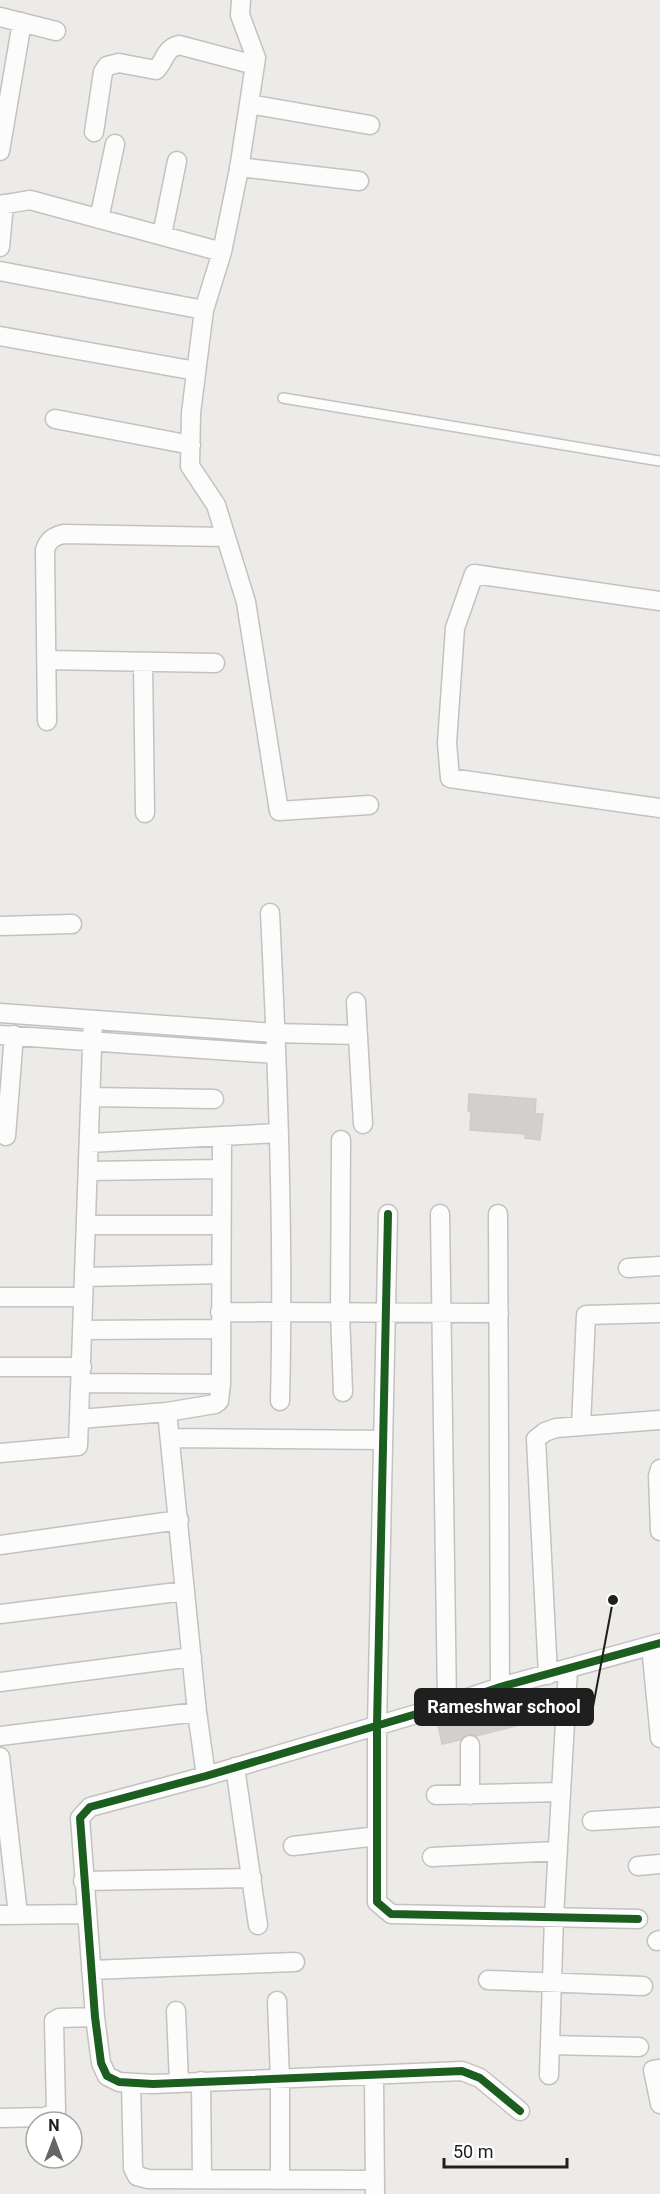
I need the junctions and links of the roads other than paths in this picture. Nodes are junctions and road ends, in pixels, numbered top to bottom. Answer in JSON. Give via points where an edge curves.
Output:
{"nodes":[{"id":1,"x":241,"y":0,"type":"edge"},
{"id":2,"x":0,"y":17,"type":"edge"},
{"id":3,"x":22,"y":22,"type":"junction"},
{"id":4,"x":57,"y":31,"type":"dead end"},
{"id":5,"x":255,"y":65,"type":"junction"},
{"id":6,"x":249,"y":104,"type":"junction"},
{"id":7,"x":3,"y":115,"type":"edge"},
{"id":8,"x":370,"y":125,"type":"dead end"},
{"id":9,"x":94,"y":132,"type":"dead end"},
{"id":10,"x":115,"y":144,"type":"dead end"},
{"id":11,"x":0,"y":151,"type":"edge"},
{"id":12,"x":177,"y":161,"type":"dead end"},
{"id":13,"x":239,"y":167,"type":"junction"},
{"id":14,"x":359,"y":181,"type":"dead end"},
{"id":15,"x":2,"y":204,"type":"edge"},
{"id":16,"x":99,"y":219,"type":"junction"},
{"id":17,"x":162,"y":235,"type":"junction"},
{"id":18,"x":0,"y":247,"type":"edge"},
{"id":19,"x":222,"y":252,"type":"junction"},
{"id":20,"x":0,"y":271,"type":"edge"},
{"id":21,"x":204,"y":310,"type":"junction"},
{"id":22,"x":0,"y":336,"type":"edge"},
{"id":23,"x":196,"y":371,"type":"junction"},
{"id":24,"x":284,"y":398,"type":"dead end"},
{"id":25,"x":56,"y":419,"type":"dead end"},
{"id":26,"x":191,"y":445,"type":"junction"},
{"id":27,"x":660,"y":461,"type":"edge"},
{"id":28,"x":225,"y":537,"type":"junction"},
{"id":29,"x":660,"y":601,"type":"edge"},
{"id":30,"x":46,"y":660,"type":"junction"},
{"id":31,"x":143,"y":662,"type":"junction"},
{"id":32,"x":215,"y":663,"type":"dead end"},
{"id":33,"x":47,"y":721,"type":"dead end"},
{"id":34,"x":369,"y":805,"type":"dead end"},
{"id":35,"x":660,"y":808,"type":"edge"},
{"id":36,"x":145,"y":813,"type":"dead end"},
{"id":37,"x":270,"y":913,"type":"dead end"},
{"id":38,"x":72,"y":924,"type":"dead end"},
{"id":39,"x":0,"y":926,"type":"edge"},
{"id":40,"x":356,"y":1002,"type":"dead end"},
{"id":41,"x":0,"y":1013,"type":"edge"},
{"id":42,"x":93,"y":1020,"type":"junction"},
{"id":43,"x":275,"y":1033,"type":"junction"},
{"id":44,"x":7,"y":1035,"type":"edge"},
{"id":45,"x":358,"y":1035,"type":"junction"},
{"id":46,"x":92,"y":1042,"type":"junction"},
{"id":47,"x":276,"y":1054,"type":"junction"},
{"id":48,"x":91,"y":1096,"type":"junction"},
{"id":49,"x":214,"y":1099,"type":"dead end"},
{"id":50,"x":363,"y":1124,"type":"dead end"},
{"id":51,"x":279,"y":1133,"type":"junction"},
{"id":52,"x":6,"y":1136,"type":"dead end"},
{"id":53,"x":222,"y":1136,"type":"junction"},
{"id":54,"x":341,"y":1140,"type":"dead end"},
{"id":55,"x":89,"y":1143,"type":"junction"},
{"id":56,"x":222,"y":1169,"type":"junction"},
{"id":57,"x":88,"y":1171,"type":"junction"},
{"id":58,"x":388,"y":1214,"type":"dead end"},
{"id":59,"x":440,"y":1214,"type":"dead end"},
{"id":60,"x":498,"y":1214,"type":"dead end"},
{"id":61,"x":86,"y":1224,"type":"junction"},
{"id":62,"x":221,"y":1224,"type":"junction"},
{"id":63,"x":660,"y":1266,"type":"edge"},
{"id":64,"x":628,"y":1268,"type":"dead end"},
{"id":65,"x":221,"y":1274,"type":"junction"},
{"id":66,"x":84,"y":1277,"type":"junction"},
{"id":67,"x":0,"y":1297,"type":"edge"},
{"id":68,"x":83,"y":1297,"type":"junction"},
{"id":69,"x":282,"y":1313,"type":"junction"},
{"id":70,"x":340,"y":1313,"type":"junction"},
{"id":71,"x":386,"y":1313,"type":"junction"},
{"id":72,"x":442,"y":1313,"type":"junction"},
{"id":73,"x":499,"y":1313,"type":"junction"},
{"id":74,"x":660,"y":1313,"type":"edge"},
{"id":75,"x":220,"y":1321,"type":"junction"},
{"id":76,"x":82,"y":1330,"type":"junction"},
{"id":77,"x":0,"y":1367,"type":"edge"},
{"id":78,"x":81,"y":1375,"type":"junction"},
{"id":79,"x":221,"y":1384,"type":"junction"},
{"id":80,"x":343,"y":1392,"type":"dead end"},
{"id":81,"x":280,"y":1401,"type":"dead end"},
{"id":82,"x":167,"y":1412,"type":"junction"},
{"id":83,"x":79,"y":1419,"type":"junction"},
{"id":84,"x":660,"y":1420,"type":"edge"},
{"id":85,"x":580,"y":1426,"type":"junction"},
{"id":86,"x":170,"y":1438,"type":"junction"},
{"id":87,"x":383,"y":1440,"type":"junction"},
{"id":88,"x":0,"y":1453,"type":"edge"},
{"id":89,"x":660,"y":1469,"type":"edge"},
{"id":90,"x":178,"y":1521,"type":"junction"},
{"id":91,"x":660,"y":1531,"type":"edge"},
{"id":92,"x":0,"y":1545,"type":"edge"},
{"id":93,"x":185,"y":1591,"type":"junction"},
{"id":94,"x":0,"y":1614,"type":"edge"},
{"id":95,"x":655,"y":1644,"type":"edge"},
{"id":96,"x":192,"y":1657,"type":"junction"},
{"id":97,"x":568,"y":1669,"type":"junction"},
{"id":98,"x":548,"y":1675,"type":"junction"},
{"id":99,"x":0,"y":1682,"type":"edge"},
{"id":100,"x":500,"y":1687,"type":"junction"},
{"id":101,"x":447,"y":1705,"type":"junction"},
{"id":102,"x":197,"y":1712,"type":"junction"},
{"id":103,"x":377,"y":1725,"type":"junction"},
{"id":104,"x":0,"y":1736,"type":"edge"},
{"id":105,"x":660,"y":1737,"type":"edge"},
{"id":106,"x":470,"y":1745,"type":"dead end"},
{"id":107,"x":0,"y":1758,"type":"edge"},
{"id":108,"x":235,"y":1767,"type":"junction"},
{"id":109,"x":206,"y":1776,"type":"junction"},
{"id":110,"x":2,"y":1787,"type":"edge"},
{"id":111,"x":561,"y":1792,"type":"junction"},
{"id":112,"x":470,"y":1794,"type":"junction"},
{"id":113,"x":436,"y":1795,"type":"dead end"},
{"id":114,"x":660,"y":1817,"type":"edge"},
{"id":115,"x":592,"y":1821,"type":"dead end"},
{"id":116,"x":377,"y":1836,"type":"junction"},
{"id":117,"x":6,"y":1845,"type":"edge"},
{"id":118,"x":293,"y":1846,"type":"dead end"},
{"id":119,"x":558,"y":1851,"type":"junction"},
{"id":120,"x":432,"y":1857,"type":"dead end"},
{"id":121,"x":660,"y":1864,"type":"edge"},
{"id":122,"x":638,"y":1866,"type":"dead end"},
{"id":123,"x":252,"y":1878,"type":"junction"},
{"id":124,"x":84,"y":1881,"type":"junction"},
{"id":125,"x":9,"y":1914,"type":"edge"},
{"id":126,"x":87,"y":1914,"type":"junction"},
{"id":127,"x":554,"y":1917,"type":"junction"},
{"id":128,"x":638,"y":1919,"type":"dead end"},
{"id":129,"x":258,"y":1925,"type":"dead end"},
{"id":130,"x":295,"y":1962,"type":"dead end"},
{"id":131,"x":91,"y":1970,"type":"junction"},
{"id":132,"x":488,"y":1980,"type":"dead end"},
{"id":133,"x":552,"y":1983,"type":"junction"},
{"id":134,"x":643,"y":1986,"type":"dead end"},
{"id":135,"x":277,"y":2001,"type":"dead end"},
{"id":136,"x":176,"y":2011,"type":"dead end"},
{"id":137,"x":95,"y":2017,"type":"junction"},
{"id":138,"x":550,"y":2045,"type":"junction"},
{"id":139,"x":639,"y":2047,"type":"dead end"},
{"id":140,"x":660,"y":2069,"type":"edge"},
{"id":141,"x":549,"y":2075,"type":"dead end"},
{"id":142,"x":374,"y":2076,"type":"junction"},
{"id":143,"x":280,"y":2079,"type":"junction"},
{"id":144,"x":201,"y":2081,"type":"junction"},
{"id":145,"x":179,"y":2082,"type":"junction"},
{"id":146,"x":131,"y":2084,"type":"junction"},
{"id":147,"x":660,"y":2104,"type":"edge"},
{"id":148,"x":520,"y":2111,"type":"dead end"},
{"id":149,"x":0,"y":2118,"type":"edge"},
{"id":150,"x":280,"y":2179,"type":"junction"},
{"id":151,"x":211,"y":2184,"type":"edge"},
{"id":152,"x":375,"y":2187,"type":"edge"}],
"edges":[{"from":1,"to":5,"type":"street","via":[[240,15]]},
{"from":2,"to":3,"type":"street"},
{"from":3,"to":4,"type":"street"},
{"from":3,"to":7,"type":"street"},
{"from":5,"to":6,"type":"street"},
{"from":5,"to":9,"type":"street","via":[[179,45],[167,52],[156,70],[112,63],[103,72]]},
{"from":6,"to":8,"type":"street"},
{"from":6,"to":13,"type":"street"},
{"from":7,"to":11,"type":"street"},
{"from":10,"to":16,"type":"street"},
{"from":12,"to":17,"type":"street"},
{"from":13,"to":14,"type":"street"},
{"from":13,"to":19,"type":"street"},
{"from":15,"to":16,"type":"street","via":[[30,200]]},
{"from":15,"to":18,"type":"street"},
{"from":16,"to":17,"type":"street"},
{"from":17,"to":19,"type":"street"},
{"from":19,"to":21,"type":"street"},
{"from":20,"to":21,"type":"street"},
{"from":21,"to":23,"type":"street"},
{"from":22,"to":23,"type":"street"},
{"from":23,"to":26,"type":"street"},
{"from":24,"to":27,"type":"lane"},
{"from":25,"to":26,"type":"street"},
{"from":26,"to":28,"type":"street","via":[[190,466],[216,505]]},
{"from":28,"to":30,"type":"street","via":[[54,536],[45,550]]},
{"from":28,"to":34,"type":"street","via":[[246,602],[279,811]]},
{"from":29,"to":35,"type":"street","via":[[474,574],[455,628],[447,743],[450,778]]},
{"from":30,"to":31,"type":"street"},
{"from":30,"to":33,"type":"street"},
{"from":31,"to":32,"type":"street"},
{"from":31,"to":36,"type":"street"},
{"from":37,"to":43,"type":"street"},
{"from":38,"to":39,"type":"street"},
{"from":40,"to":45,"type":"street"},
{"from":41,"to":42,"type":"street"},
{"from":42,"to":43,"type":"street"},
{"from":42,"to":46,"type":"street"},
{"from":43,"to":45,"type":"street"},
{"from":43,"to":47,"type":"street"},
{"from":44,"to":46,"type":"street"},
{"from":44,"to":52,"type":"street"},
{"from":45,"to":50,"type":"street"},
{"from":46,"to":47,"type":"street"},
{"from":46,"to":48,"type":"street"},
{"from":47,"to":51,"type":"street"},
{"from":48,"to":49,"type":"street"},
{"from":48,"to":55,"type":"street"},
{"from":51,"to":53,"type":"street"},
{"from":51,"to":69,"type":"street"},
{"from":53,"to":55,"type":"street"},
{"from":53,"to":56,"type":"street"},
{"from":54,"to":70,"type":"street"},
{"from":55,"to":57,"type":"street"},
{"from":56,"to":57,"type":"street"},
{"from":56,"to":62,"type":"street"},
{"from":57,"to":61,"type":"street"},
{"from":58,"to":71,"type":"street"},
{"from":59,"to":72,"type":"street"},
{"from":60,"to":73,"type":"street"},
{"from":61,"to":62,"type":"street"},
{"from":61,"to":66,"type":"street"},
{"from":62,"to":65,"type":"street"},
{"from":63,"to":64,"type":"street"},
{"from":65,"to":66,"type":"street"},
{"from":65,"to":75,"type":"street"},
{"from":66,"to":68,"type":"street"},
{"from":67,"to":68,"type":"street"},
{"from":68,"to":76,"type":"street"},
{"from":69,"to":70,"type":"street"},
{"from":69,"to":75,"type":"street"},
{"from":69,"to":81,"type":"street"},
{"from":70,"to":71,"type":"street"},
{"from":70,"to":80,"type":"street"},
{"from":71,"to":72,"type":"street"},
{"from":71,"to":87,"type":"street"},
{"from":72,"to":73,"type":"street"},
{"from":72,"to":101,"type":"street"},
{"from":73,"to":100,"type":"street"},
{"from":74,"to":85,"type":"street","via":[[586,1315]]},
{"from":75,"to":76,"type":"street"},
{"from":75,"to":79,"type":"street"},
{"from":76,"to":78,"type":"street"},
{"from":77,"to":78,"type":"street"},
{"from":78,"to":79,"type":"street"},
{"from":78,"to":83,"type":"street"},
{"from":79,"to":82,"type":"street","via":[[215,1404]]},
{"from":82,"to":83,"type":"street"},
{"from":82,"to":86,"type":"street"},
{"from":83,"to":88,"type":"street","via":[[78,1446]]},
{"from":84,"to":85,"type":"street"},
{"from":85,"to":98,"type":"street","via":[[556,1428],[536,1439]]},
{"from":86,"to":87,"type":"street"},
{"from":86,"to":90,"type":"street"},
{"from":87,"to":103,"type":"street"},
{"from":89,"to":91,"type":"street"},
{"from":90,"to":92,"type":"street"},
{"from":90,"to":93,"type":"street"},
{"from":93,"to":94,"type":"street"},
{"from":93,"to":96,"type":"street"},
{"from":95,"to":97,"type":"street"},
{"from":95,"to":105,"type":"street"},
{"from":96,"to":99,"type":"street"},
{"from":96,"to":102,"type":"street"},
{"from":97,"to":98,"type":"street"},
{"from":97,"to":111,"type":"street"},
{"from":98,"to":100,"type":"street"},
{"from":100,"to":101,"type":"street"},
{"from":101,"to":103,"type":"street"},
{"from":102,"to":104,"type":"street"},
{"from":102,"to":109,"type":"street"},
{"from":103,"to":108,"type":"street"},
{"from":103,"to":116,"type":"street"},
{"from":106,"to":112,"type":"street"},
{"from":107,"to":110,"type":"street"},
{"from":108,"to":109,"type":"street"},
{"from":108,"to":123,"type":"street"},
{"from":109,"to":124,"type":"street","via":[[90,1807],[80,1818]]},
{"from":110,"to":117,"type":"street"},
{"from":111,"to":112,"type":"street"},
{"from":111,"to":119,"type":"street"},
{"from":112,"to":113,"type":"street"},
{"from":114,"to":115,"type":"street"},
{"from":116,"to":118,"type":"street"},
{"from":116,"to":127,"type":"street","via":[[376,1902],[391,1914]]},
{"from":117,"to":125,"type":"street"},
{"from":119,"to":120,"type":"street"},
{"from":119,"to":127,"type":"street"},
{"from":121,"to":122,"type":"street"},
{"from":123,"to":124,"type":"street"},
{"from":123,"to":129,"type":"street"},
{"from":124,"to":126,"type":"street"},
{"from":125,"to":126,"type":"street"},
{"from":126,"to":131,"type":"street"},
{"from":127,"to":128,"type":"street"},
{"from":127,"to":133,"type":"street"},
{"from":130,"to":131,"type":"street"},
{"from":131,"to":137,"type":"street"},
{"from":132,"to":133,"type":"street"},
{"from":133,"to":134,"type":"street"},
{"from":133,"to":138,"type":"street"},
{"from":135,"to":143,"type":"street"},
{"from":136,"to":145,"type":"street"},
{"from":137,"to":146,"type":"street","via":[[101,2063],[107,2076]]},
{"from":137,"to":149,"type":"street","via":[[54,2020],[56,2110],[44,2116]]},
{"from":138,"to":139,"type":"street"},
{"from":138,"to":141,"type":"street"},
{"from":140,"to":147,"type":"street","via":[[653,2070]]},
{"from":142,"to":143,"type":"street"},
{"from":142,"to":148,"type":"street","via":[[462,2071],[480,2078]]},
{"from":142,"to":152,"type":"street"},
{"from":143,"to":144,"type":"street"},
{"from":143,"to":150,"type":"street"},
{"from":144,"to":145,"type":"street"},
{"from":144,"to":151,"type":"street"},
{"from":145,"to":146,"type":"street"},
{"from":146,"to":151,"type":"street","via":[[133,2168],[137,2176]]},
{"from":150,"to":151,"type":"street"},
{"from":150,"to":152,"type":"street"}]}
